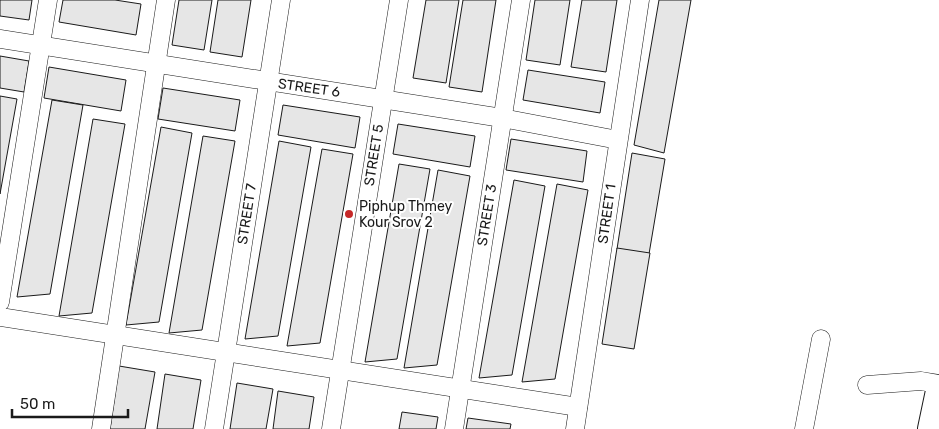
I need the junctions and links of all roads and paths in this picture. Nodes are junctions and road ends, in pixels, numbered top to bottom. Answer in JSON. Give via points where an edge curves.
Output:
{"nodes":[{"id":1,"x":48,"y":0,"type":"edge"},
{"id":2,"x":166,"y":0,"type":"edge"},
{"id":3,"x":280,"y":0,"type":"edge"},
{"id":4,"x":399,"y":0,"type":"edge"},
{"id":5,"x":520,"y":0,"type":"edge"},
{"id":6,"x":640,"y":0,"type":"edge"},
{"id":7,"x":0,"y":39,"type":"edge"},
{"id":8,"x":40,"y":46,"type":"junction"},
{"id":9,"x":155,"y":64,"type":"junction"},
{"id":10,"x":268,"y":82,"type":"junction"},
{"id":11,"x":384,"y":98,"type":"junction"},
{"id":12,"x":502,"y":118,"type":"junction"},
{"id":13,"x":618,"y":140,"type":"junction"},
{"id":14,"x":0,"y":302,"type":"edge"},
{"id":15,"x":0,"y":317,"type":"edge"},
{"id":16,"x":116,"y":336,"type":"junction"},
{"id":17,"x":821,"y":339,"type":"dead end"},
{"id":18,"x":226,"y":351,"type":"junction"},
{"id":19,"x":340,"y":368,"type":"junction"},
{"id":20,"x":939,"y":384,"type":"edge"},
{"id":21,"x":867,"y":385,"type":"dead end"},
{"id":22,"x":460,"y":388,"type":"junction"},
{"id":23,"x":939,"y":391,"type":"edge"},
{"id":24,"x":578,"y":407,"type":"junction"},
{"id":25,"x":101,"y":429,"type":"edge"},
{"id":26,"x":214,"y":429,"type":"edge"},
{"id":27,"x":330,"y":429,"type":"edge"},
{"id":28,"x":454,"y":429,"type":"edge"},
{"id":29,"x":575,"y":429,"type":"edge"},
{"id":30,"x":804,"y":429,"type":"edge"},
{"id":31,"x":931,"y":429,"type":"edge"}],
"edges":[{"from":1,"to":8,"type":"street"},
{"from":2,"to":9,"type":"street"},
{"from":3,"to":10,"type":"street","name":"STREET 7"},
{"from":4,"to":11,"type":"street","name":"STREET 5"},
{"from":5,"to":12,"type":"street","name":"STREET 3"},
{"from":6,"to":13,"type":"street","name":"STREET 1"},
{"from":7,"to":8,"type":"street","name":"STREET 6"},
{"from":8,"to":9,"type":"street","name":"STREET 6"},
{"from":8,"to":14,"type":"street"},
{"from":9,"to":10,"type":"street","name":"STREET 6"},
{"from":9,"to":16,"type":"street"},
{"from":10,"to":11,"type":"street","name":"STREET 6"},
{"from":10,"to":18,"type":"street","name":"STREET 7"},
{"from":11,"to":12,"type":"street","name":"STREET 6"},
{"from":11,"to":19,"type":"street","name":"STREET 5"},
{"from":12,"to":13,"type":"street","name":"STREET 6"},
{"from":12,"to":22,"type":"street","name":"STREET 3"},
{"from":13,"to":24,"type":"street","name":"STREET 1"},
{"from":15,"to":16,"type":"street"},
{"from":16,"to":18,"type":"street"},
{"from":16,"to":25,"type":"street"},
{"from":17,"to":30,"type":"street"},
{"from":18,"to":19,"type":"street"},
{"from":18,"to":26,"type":"street","name":"STREET 7"},
{"from":19,"to":22,"type":"street"},
{"from":19,"to":27,"type":"street","name":"STREET 5"},
{"from":20,"to":21,"type":"street","via":[[921,381]]},
{"from":22,"to":24,"type":"street"},
{"from":22,"to":28,"type":"street","name":"STREET 3"},
{"from":23,"to":31,"type":"highway"},
{"from":24,"to":29,"type":"street","name":"STREET 1"}]}
